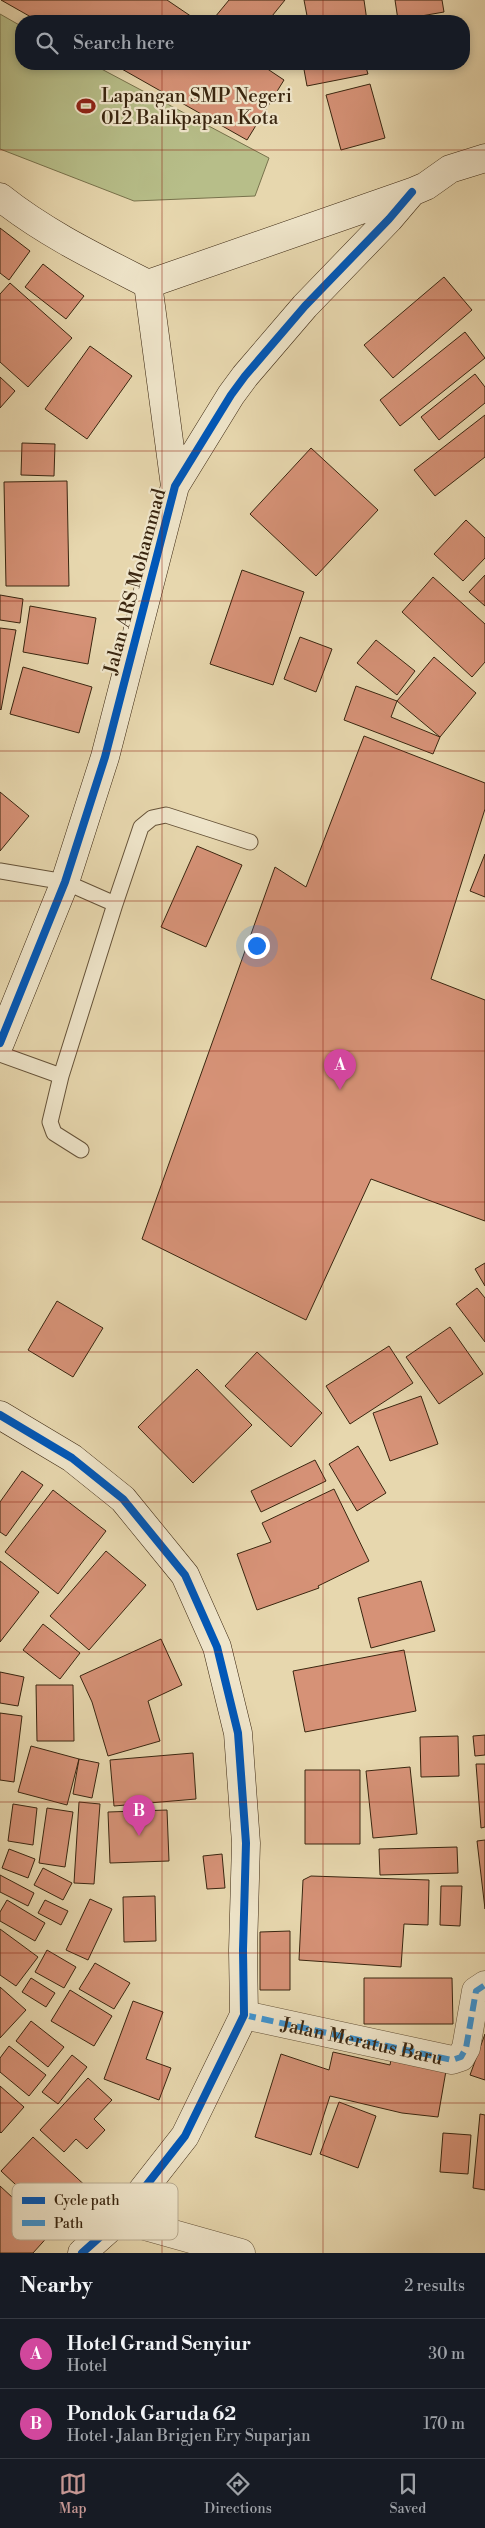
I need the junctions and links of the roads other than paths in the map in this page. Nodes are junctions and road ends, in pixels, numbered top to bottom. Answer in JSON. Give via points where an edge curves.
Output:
{"nodes":[{"id":1,"x":485,"y":158,"type":"edge"},
{"id":2,"x":485,"y":174,"type":"edge"},
{"id":3,"x":419,"y":189,"type":"junction"},
{"id":4,"x":0,"y":197,"type":"edge"},
{"id":5,"x":148,"y":284,"type":"junction"},
{"id":6,"x":175,"y":486,"type":"junction"},
{"id":7,"x":250,"y":842,"type":"dead end"},
{"id":8,"x":0,"y":871,"type":"edge"},
{"id":9,"x":65,"y":882,"type":"junction"},
{"id":10,"x":115,"y":904,"type":"junction"},
{"id":11,"x":0,"y":1043,"type":"edge"},
{"id":12,"x":0,"y":1054,"type":"edge"},
{"id":13,"x":61,"y":1076,"type":"junction"},
{"id":14,"x":81,"y":1150,"type":"dead end"},
{"id":15,"x":0,"y":1415,"type":"edge"},
{"id":16,"x":485,"y":1985,"type":"edge"},
{"id":17,"x":244,"y":2015,"type":"junction"},
{"id":18,"x":148,"y":2183,"type":"edge"},
{"id":19,"x":178,"y":2235,"type":"edge"},
{"id":20,"x":96,"y":2240,"type":"edge"},
{"id":21,"x":82,"y":2253,"type":"edge"},
{"id":22,"x":241,"y":2253,"type":"edge"}],
"edges":[{"from":1,"to":3,"type":"street","via":[[450,169]]},
{"from":2,"to":3,"type":"street","via":[[457,183]]},
{"from":3,"to":5,"type":"street"},
{"from":3,"to":6,"type":"street","name":"Jalan ARS Mohammad","via":[[305,306],[245,376]]},
{"from":4,"to":5,"type":"street","via":[[23,215],[79,248]]},
{"from":5,"to":6,"type":"street","name":"Jalan ARS Mohammad"},
{"from":6,"to":9,"type":"street","name":"Jalan ARS Mohammad","via":[[105,757]]},
{"from":7,"to":10,"type":"lane","via":[[166,815],[152,818],[141,827]]},
{"from":8,"to":9,"type":"lane"},
{"from":9,"to":10,"type":"lane"},
{"from":9,"to":11,"type":"street","name":"Jalan ARS Mohammad"},
{"from":10,"to":13,"type":"lane"},
{"from":12,"to":13,"type":"lane"},
{"from":13,"to":14,"type":"lane","via":[[50,1122],[54,1133]]},
{"from":15,"to":17,"type":"street","via":[[72,1458],[123,1499],[186,1575],[218,1647],[238,1733],[246,1843]]},
{"from":16,"to":17,"type":"street","name":"Jalan Meratus Baru","via":[[476,1991],[466,2048],[461,2057],[452,2060]]},
{"from":17,"to":18,"type":"street","via":[[185,2136]]},
{"from":19,"to":22,"type":"street"},
{"from":20,"to":21,"type":"street"}]}
